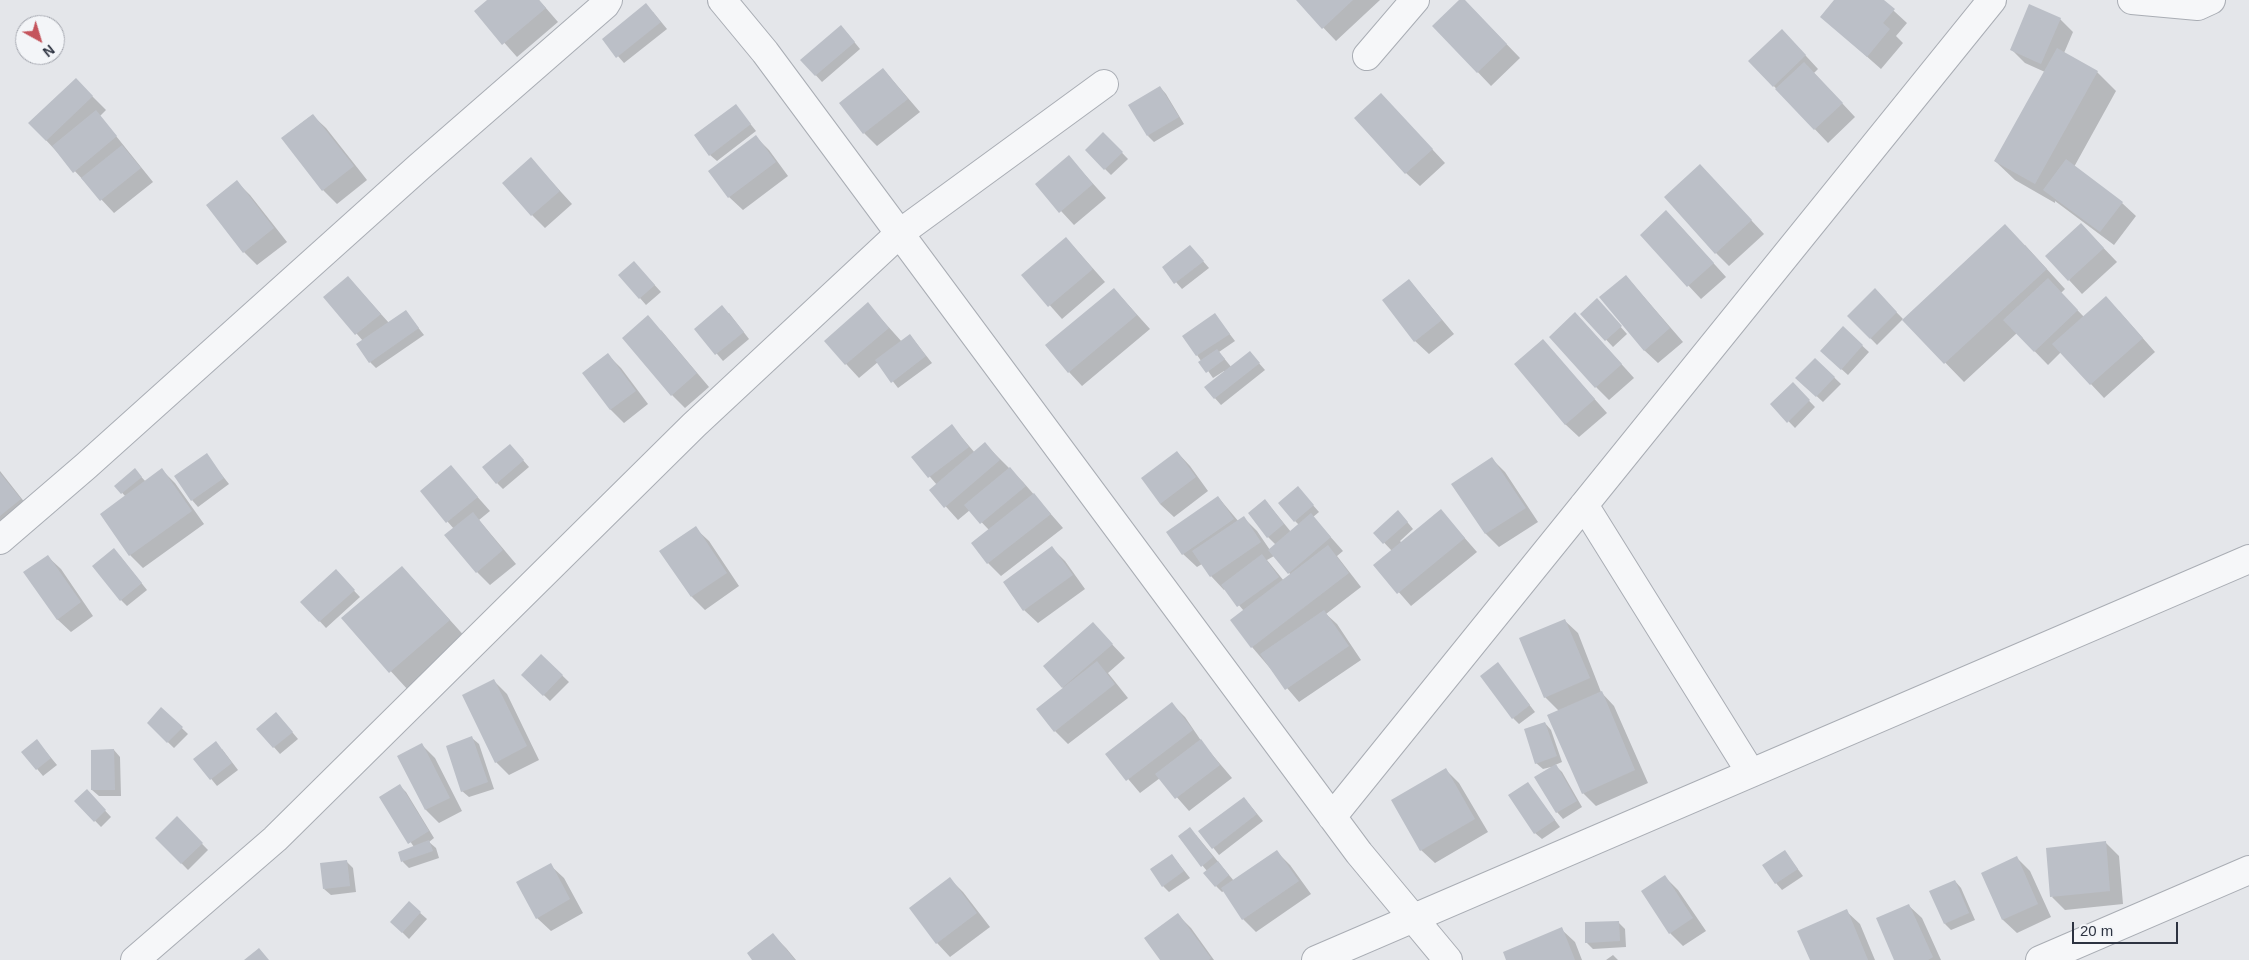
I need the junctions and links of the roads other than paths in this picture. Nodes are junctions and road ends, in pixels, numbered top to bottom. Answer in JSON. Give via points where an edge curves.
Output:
{"nodes":[{"id":1,"x":608,"y":0,"type":"edge"},
{"id":2,"x":722,"y":0,"type":"edge"},
{"id":3,"x":1415,"y":0,"type":"edge"},
{"id":4,"x":1992,"y":0,"type":"edge"},
{"id":5,"x":2132,"y":0,"type":"edge"},
{"id":6,"x":2211,"y":0,"type":"edge"},
{"id":7,"x":1367,"y":56,"type":"dead end"},
{"id":8,"x":1104,"y":84,"type":"dead end"},
{"id":9,"x":900,"y":233,"type":"junction"},
{"id":10,"x":1584,"y":505,"type":"junction"},
{"id":11,"x":0,"y":540,"type":"edge"},
{"id":12,"x":2249,"y":559,"type":"edge"},
{"id":13,"x":1751,"y":773,"type":"junction"},
{"id":14,"x":1332,"y":817,"type":"junction"},
{"id":15,"x":2249,"y":870,"type":"edge"},
{"id":16,"x":1413,"y":918,"type":"junction"},
{"id":17,"x":135,"y":960,"type":"edge"},
{"id":18,"x":1316,"y":960,"type":"edge"},
{"id":19,"x":1448,"y":960,"type":"edge"},
{"id":20,"x":2040,"y":960,"type":"edge"}],
"edges":[{"from":1,"to":11,"type":"street"},
{"from":2,"to":9,"type":"street","via":[[765,52]]},
{"from":3,"to":7,"type":"street"},
{"from":4,"to":10,"type":"street"},
{"from":5,"to":6,"type":"street","via":[[2198,6]]},
{"from":8,"to":9,"type":"street"},
{"from":9,"to":14,"type":"street"},
{"from":9,"to":17,"type":"street","via":[[694,425],[275,839]]},
{"from":10,"to":13,"type":"street"},
{"from":10,"to":14,"type":"street"},
{"from":12,"to":13,"type":"street"},
{"from":13,"to":16,"type":"street"},
{"from":14,"to":16,"type":"street"},
{"from":15,"to":20,"type":"street"},
{"from":16,"to":18,"type":"street"},
{"from":16,"to":19,"type":"street"}]}
